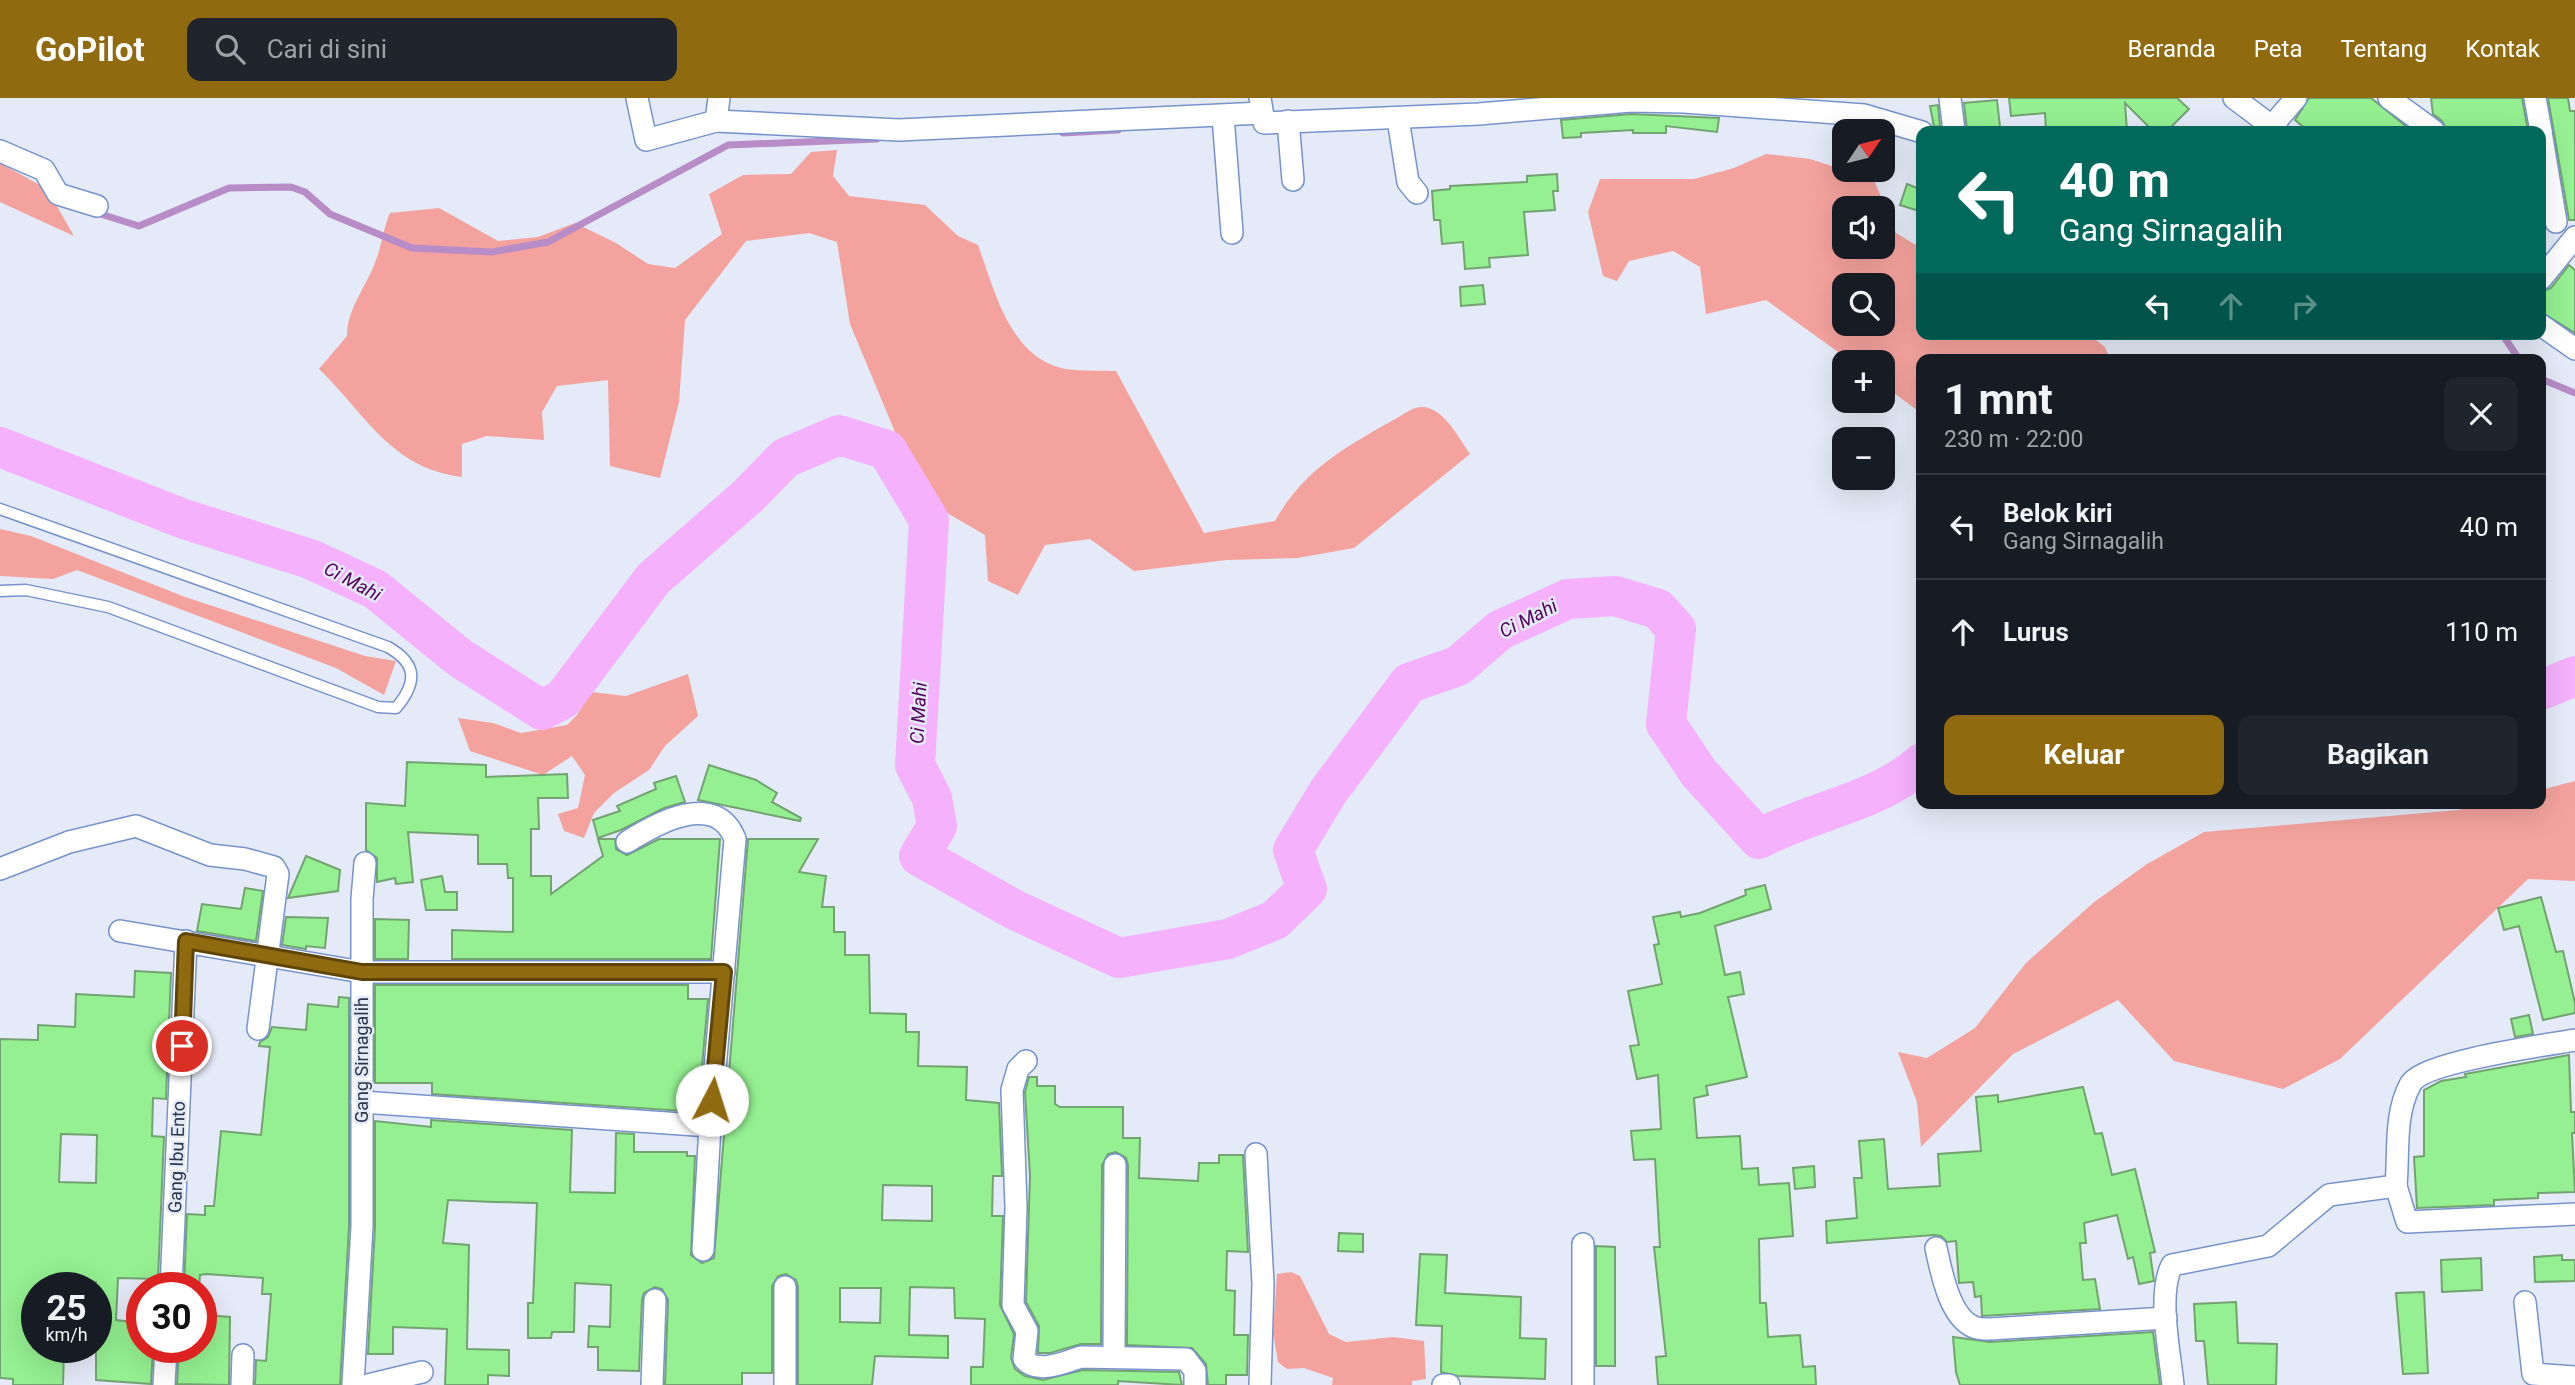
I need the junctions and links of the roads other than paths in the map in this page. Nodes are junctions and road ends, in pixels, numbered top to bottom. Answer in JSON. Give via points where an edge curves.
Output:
{"nodes":[{"id":1,"x":637,"y":98,"type":"edge"},
{"id":2,"x":719,"y":98,"type":"edge"},
{"id":3,"x":1950,"y":98,"type":"edge"},
{"id":4,"x":2234,"y":98,"type":"edge"},
{"id":5,"x":2296,"y":98,"type":"edge"},
{"id":6,"x":2389,"y":98,"type":"edge"},
{"id":7,"x":2535,"y":98,"type":"edge"},
{"id":8,"x":1631,"y":99,"type":"edge"},
{"id":9,"x":1740,"y":102,"type":"edge"},
{"id":10,"x":1261,"y":105,"type":"edge"},
{"id":11,"x":1862,"y":107,"type":"edge"},
{"id":12,"x":1405,"y":111,"type":"edge"},
{"id":13,"x":1223,"y":116,"type":"junction"},
{"id":14,"x":716,"y":121,"type":"junction"},
{"id":15,"x":1288,"y":121,"type":"junction"},
{"id":16,"x":1953,"y":126,"type":"edge"},
{"id":17,"x":2271,"y":126,"type":"edge"},
{"id":18,"x":2277,"y":126,"type":"edge"},
{"id":19,"x":2427,"y":126,"type":"edge"},
{"id":20,"x":2540,"y":126,"type":"edge"},
{"id":21,"x":1916,"y":130,"type":"edge"},
{"id":22,"x":0,"y":151,"type":"edge"},
{"id":23,"x":1293,"y":180,"type":"dead end"},
{"id":24,"x":2546,"y":185,"type":"edge"},
{"id":25,"x":1417,"y":193,"type":"dead end"},
{"id":26,"x":97,"y":206,"type":"dead end"},
{"id":27,"x":2549,"y":217,"type":"edge"},
{"id":28,"x":1232,"y":233,"type":"dead end"},
{"id":29,"x":2575,"y":236,"type":"edge"},
{"id":30,"x":2546,"y":273,"type":"edge"},
{"id":31,"x":2546,"y":328,"type":"edge"},
{"id":32,"x":2575,"y":349,"type":"edge"},
{"id":33,"x":0,"y":509,"type":"edge"},
{"id":34,"x":0,"y":591,"type":"edge"},
{"id":35,"x":627,"y":842,"type":"dead end"},
{"id":36,"x":365,"y":863,"type":"dead end"},
{"id":37,"x":0,"y":869,"type":"edge"},
{"id":38,"x":120,"y":931,"type":"dead end"},
{"id":39,"x":186,"y":941,"type":"junction"},
{"id":40,"x":267,"y":956,"type":"junction"},
{"id":41,"x":362,"y":972,"type":"junction"},
{"id":42,"x":724,"y":972,"type":"junction"},
{"id":43,"x":258,"y":1029,"type":"dead end"},
{"id":44,"x":2575,"y":1041,"type":"edge"},
{"id":45,"x":1026,"y":1061,"type":"dead end"},
{"id":46,"x":362,"y":1102,"type":"junction"},
{"id":47,"x":710,"y":1126,"type":"junction"},
{"id":48,"x":1256,"y":1154,"type":"dead end"},
{"id":49,"x":1115,"y":1165,"type":"dead end"},
{"id":50,"x":2396,"y":1186,"type":"junction"},
{"id":51,"x":2575,"y":1214,"type":"edge"},
{"id":52,"x":1583,"y":1244,"type":"dead end"},
{"id":53,"x":1936,"y":1248,"type":"dead end"},
{"id":54,"x":703,"y":1250,"type":"dead end"},
{"id":55,"x":172,"y":1272,"type":"edge"},
{"id":56,"x":785,"y":1287,"type":"dead end"},
{"id":57,"x":655,"y":1300,"type":"dead end"},
{"id":58,"x":2525,"y":1302,"type":"dead end"},
{"id":59,"x":2166,"y":1318,"type":"junction"},
{"id":60,"x":243,"y":1354,"type":"dead end"},
{"id":61,"x":1114,"y":1357,"type":"junction"},
{"id":62,"x":165,"y":1363,"type":"edge"},
{"id":63,"x":422,"y":1372,"type":"dead end"},
{"id":64,"x":2575,"y":1377,"type":"edge"},
{"id":65,"x":164,"y":1385,"type":"edge"},
{"id":66,"x":242,"y":1385,"type":"edge"},
{"id":67,"x":353,"y":1385,"type":"edge"},
{"id":68,"x":368,"y":1385,"type":"edge"},
{"id":69,"x":652,"y":1385,"type":"edge"},
{"id":70,"x":785,"y":1385,"type":"edge"},
{"id":71,"x":1195,"y":1385,"type":"edge"},
{"id":72,"x":1260,"y":1385,"type":"edge"},
{"id":73,"x":1443,"y":1385,"type":"edge"},
{"id":74,"x":1449,"y":1385,"type":"edge"},
{"id":75,"x":1583,"y":1385,"type":"edge"},
{"id":76,"x":2173,"y":1385,"type":"edge"}],
"edges":[{"from":1,"to":14,"type":"street","via":[[646,141]]},
{"from":2,"to":14,"type":"street"},
{"from":3,"to":16,"type":"street"},
{"from":4,"to":17,"type":"street"},
{"from":5,"to":18,"type":"street"},
{"from":6,"to":19,"type":"street"},
{"from":7,"to":20,"type":"street"},
{"from":8,"to":9,"type":"street"},
{"from":8,"to":12,"type":"street"},
{"from":9,"to":11,"type":"street"},
{"from":10,"to":13,"type":"street"},
{"from":10,"to":15,"type":"street","via":[[1264,123]]},
{"from":11,"to":21,"type":"street"},
{"from":12,"to":15,"type":"street"},
{"from":12,"to":25,"type":"street","via":[[1408,182]]},
{"from":13,"to":14,"type":"street","via":[[899,130]]},
{"from":13,"to":28,"type":"street"},
{"from":15,"to":23,"type":"street"},
{"from":22,"to":26,"type":"street","via":[[44,170],[58,194]]},
{"from":24,"to":27,"type":"street"},
{"from":27,"to":29,"type":"street"},
{"from":29,"to":30,"type":"street"},
{"from":31,"to":32,"type":"street"},
{"from":33,"to":34,"type":"lane","via":[[388,647],[407,660],[412,668],[410,680],[396,708],[378,707],[108,607],[26,590]]},
{"from":35,"to":42,"type":"street","via":[[695,813],[725,821],[734,839]]},
{"from":36,"to":41,"type":"street"},
{"from":37,"to":40,"type":"street","via":[[69,842],[136,826],[211,855],[264,863],[278,874]]},
{"from":38,"to":39,"type":"street"},
{"from":39,"to":40,"type":"street"},
{"from":39,"to":55,"type":"street","name":"Gang Ibu Ento"},
{"from":40,"to":41,"type":"street"},
{"from":40,"to":43,"type":"street"},
{"from":41,"to":42,"type":"street","name":"Gang Sirnagalih"},
{"from":41,"to":46,"type":"street","name":"Gang Sirnagalih"},
{"from":42,"to":47,"type":"street"},
{"from":44,"to":50,"type":"street","via":[[2437,1068],[2415,1077],[2398,1124]]},
{"from":45,"to":61,"type":"street","via":[[1017,1069],[1012,1090],[1013,1305],[1027,1331],[1024,1359],[1030,1365],[1061,1365],[1081,1357]]},
{"from":46,"to":47,"type":"street"},
{"from":46,"to":67,"type":"street","name":"Gang Sirnagalih","via":[[362,1226]]},
{"from":47,"to":54,"type":"street"},
{"from":48,"to":72,"type":"street","via":[[1263,1284]]},
{"from":49,"to":61,"type":"street"},
{"from":50,"to":51,"type":"street","via":[[2407,1222]]},
{"from":50,"to":59,"type":"street","via":[[2329,1195],[2268,1246],[2172,1265]]},
{"from":52,"to":75,"type":"street"},
{"from":53,"to":59,"type":"street","via":[[1948,1294],[1973,1327]]},
{"from":56,"to":70,"type":"street"},
{"from":57,"to":69,"type":"street"},
{"from":58,"to":64,"type":"street","via":[[2533,1374]]},
{"from":59,"to":76,"type":"street"},
{"from":60,"to":66,"type":"street"},
{"from":61,"to":71,"type":"street","via":[[1186,1359],[1195,1371]]},
{"from":62,"to":65,"type":"street"},
{"from":63,"to":68,"type":"street"},
{"from":73,"to":74,"type":"street"}]}
